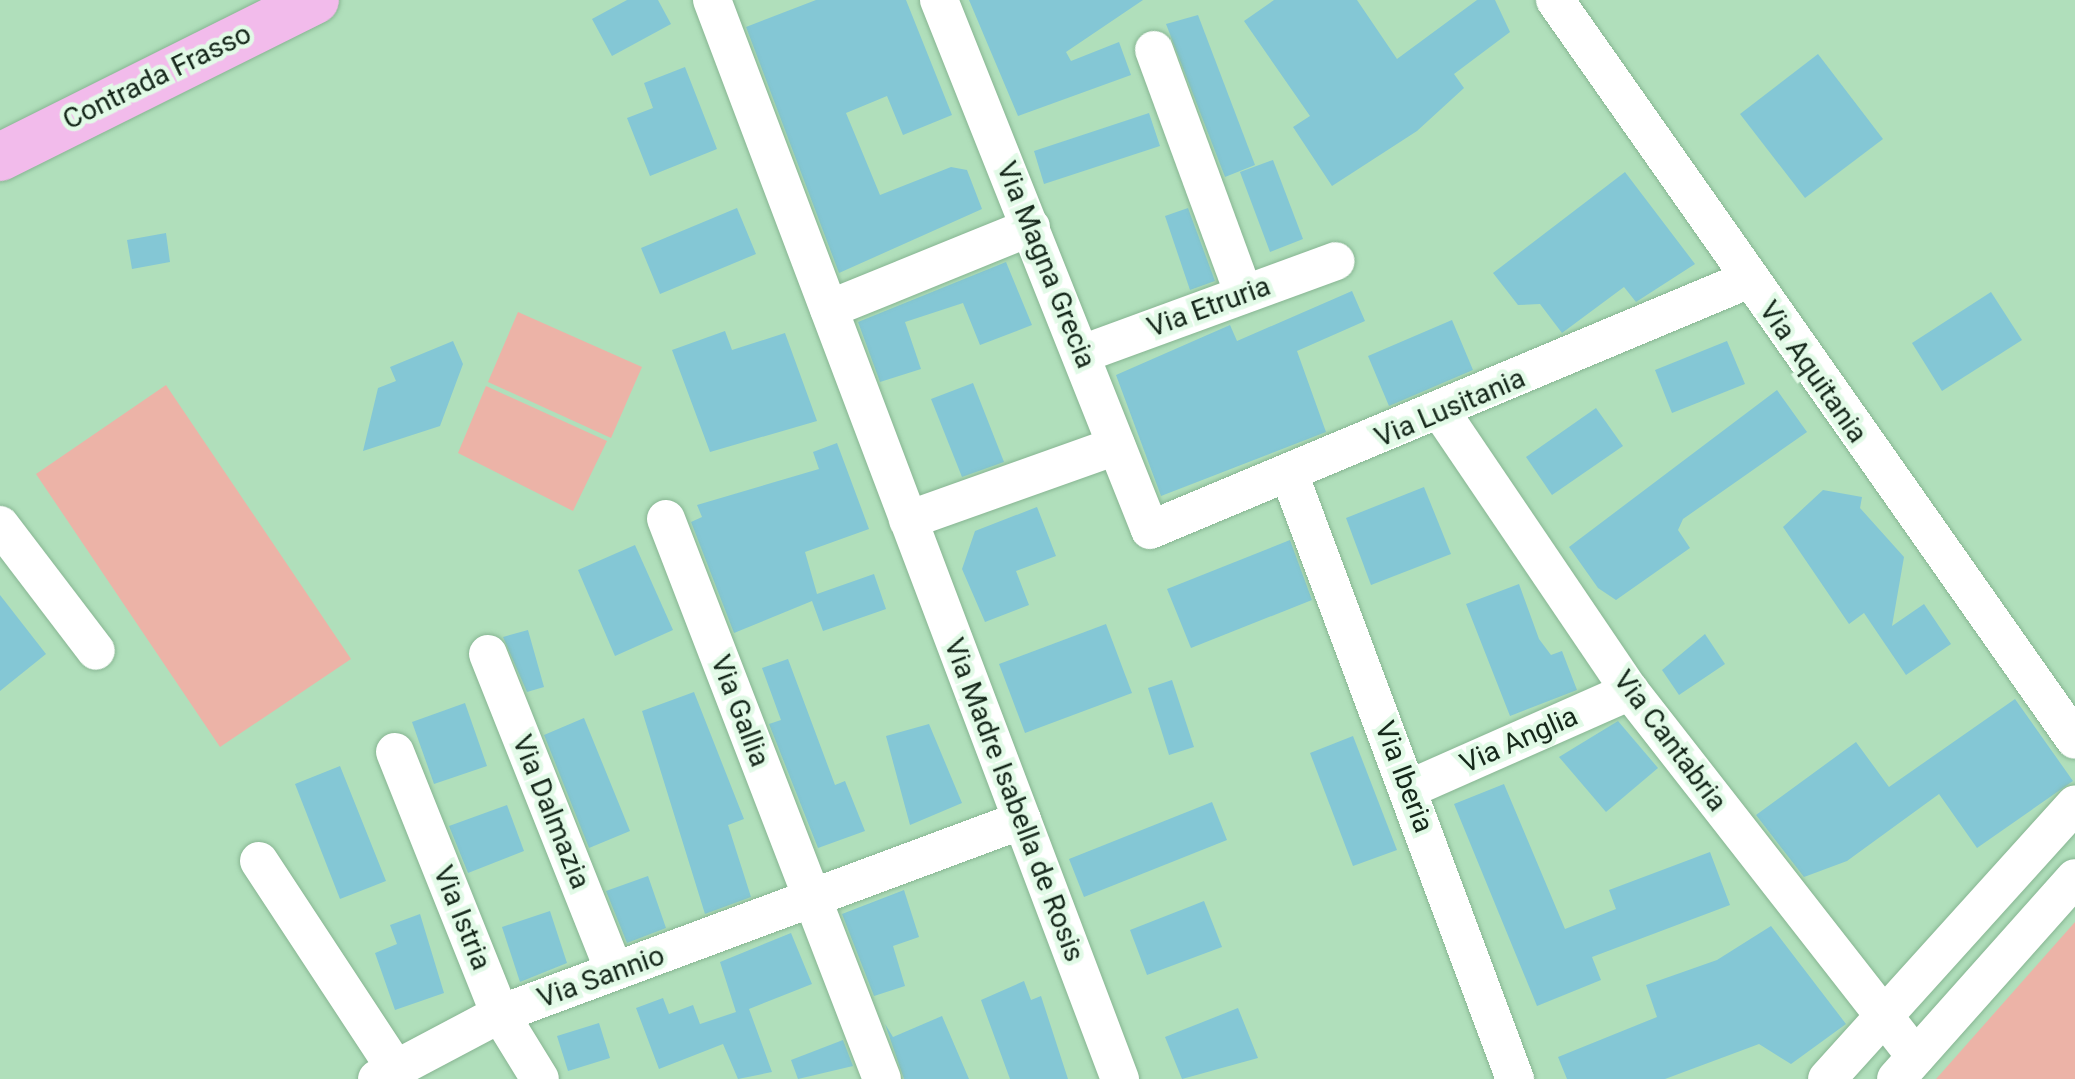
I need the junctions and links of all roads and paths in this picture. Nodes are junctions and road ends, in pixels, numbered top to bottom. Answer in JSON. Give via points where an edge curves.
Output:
{"nodes":[{"id":1,"x":315,"y":0,"type":"edge"},
{"id":2,"x":712,"y":0,"type":"edge"},
{"id":3,"x":939,"y":0,"type":"edge"},
{"id":4,"x":1554,"y":0,"type":"edge"},
{"id":5,"x":1154,"y":50,"type":"dead end"},
{"id":6,"x":0,"y":157,"type":"edge"},
{"id":7,"x":1031,"y":228,"type":"junction"},
{"id":8,"x":1336,"y":262,"type":"dead end"},
{"id":9,"x":1747,"y":280,"type":"junction"},
{"id":10,"x":1244,"y":294,"type":"junction"},
{"id":11,"x":829,"y":309,"type":"junction"},
{"id":12,"x":1082,"y":354,"type":"junction"},
{"id":13,"x":1441,"y":412,"type":"junction"},
{"id":14,"x":1116,"y":446,"type":"junction"},
{"id":15,"x":1290,"y":476,"type":"junction"},
{"id":16,"x":666,"y":519,"type":"dead end"},
{"id":17,"x":908,"y":520,"type":"junction"},
{"id":18,"x":0,"y":525,"type":"edge"},
{"id":19,"x":1150,"y":530,"type":"joint"},
{"id":20,"x":96,"y":651,"type":"dead end"},
{"id":21,"x":488,"y":654,"type":"dead end"},
{"id":22,"x":1630,"y":691,"type":"junction"},
{"id":23,"x":2075,"y":740,"type":"edge"},
{"id":24,"x":395,"y":752,"type":"dead end"},
{"id":25,"x":1409,"y":790,"type":"junction"},
{"id":26,"x":2075,"y":805,"type":"edge"},
{"id":27,"x":1022,"y":820,"type":"junction"},
{"id":28,"x":259,"y":861,"type":"dead end"},
{"id":29,"x":2075,"y":878,"type":"edge"},
{"id":30,"x":814,"y":904,"type":"junction"},
{"id":31,"x":614,"y":971,"type":"junction"},
{"id":32,"x":500,"y":1014,"type":"junction"},
{"id":33,"x":1882,"y":1017,"type":"junction"},
{"id":34,"x":1906,"y":1068,"type":"edge"},
{"id":35,"x":386,"y":1073,"type":"edge"},
{"id":36,"x":540,"y":1079,"type":"edge"},
{"id":37,"x":882,"y":1079,"type":"edge"},
{"id":38,"x":1120,"y":1079,"type":"edge"},
{"id":39,"x":1515,"y":1079,"type":"edge"},
{"id":40,"x":1826,"y":1079,"type":"edge"}],
"edges":[{"from":1,"to":6,"type":"main road","name":"Contrada Frasso"},
{"from":2,"to":11,"type":"street","name":"Via Madre Isabella de Rosis"},
{"from":3,"to":7,"type":"street","name":"Via Magna Grecia"},
{"from":4,"to":9,"type":"street","name":"Via Aquitania"},
{"from":5,"to":10,"type":"street"},
{"from":7,"to":11,"type":"street"},
{"from":7,"to":12,"type":"street","name":"Via Magna Grecia"},
{"from":8,"to":10,"type":"street","name":"Via Etruria"},
{"from":9,"to":13,"type":"street","name":"Via Lusitania"},
{"from":9,"to":23,"type":"street","name":"Via Aquitania"},
{"from":10,"to":12,"type":"street","name":"Via Etruria"},
{"from":11,"to":17,"type":"street","name":"Via Madre Isabella de Rosis"},
{"from":12,"to":14,"type":"street","name":"Via Magna Grecia"},
{"from":13,"to":15,"type":"street","name":"Via Lusitania"},
{"from":13,"to":22,"type":"street","name":"Via Cantabria"},
{"from":14,"to":17,"type":"street"},
{"from":14,"to":19,"type":"street","name":"Via Magna Grecia"},
{"from":15,"to":19,"type":"street","name":"Via Lusitania"},
{"from":15,"to":25,"type":"street","name":"Via Iberia"},
{"from":16,"to":30,"type":"street","name":"Via Gallia"},
{"from":17,"to":27,"type":"street","name":"Via Madre Isabella de Rosis"},
{"from":18,"to":20,"type":"street"},
{"from":21,"to":31,"type":"street","name":"Via Dalmazia"},
{"from":22,"to":25,"type":"street","name":"Via Anglia"},
{"from":22,"to":33,"type":"street","name":"Via Cantabria"},
{"from":24,"to":32,"type":"street","name":"Via Istria"},
{"from":25,"to":39,"type":"street","name":"Via Iberia"},
{"from":26,"to":33,"type":"street"},
{"from":27,"to":30,"type":"street","name":"Via Sannio"},
{"from":27,"to":38,"type":"street","name":"Via Madre Isabella de Rosis"},
{"from":28,"to":35,"type":"street","name":"Via Sannio"},
{"from":29,"to":34,"type":"street"},
{"from":30,"to":31,"type":"street","name":"Via Sannio"},
{"from":30,"to":37,"type":"street"},
{"from":31,"to":32,"type":"street","name":"Via Sannio"},
{"from":32,"to":35,"type":"street","name":"Via Sannio"},
{"from":32,"to":36,"type":"street","name":"Via Istria"},
{"from":33,"to":34,"type":"street","name":"Via Cantabria"},
{"from":33,"to":40,"type":"street"}]}
